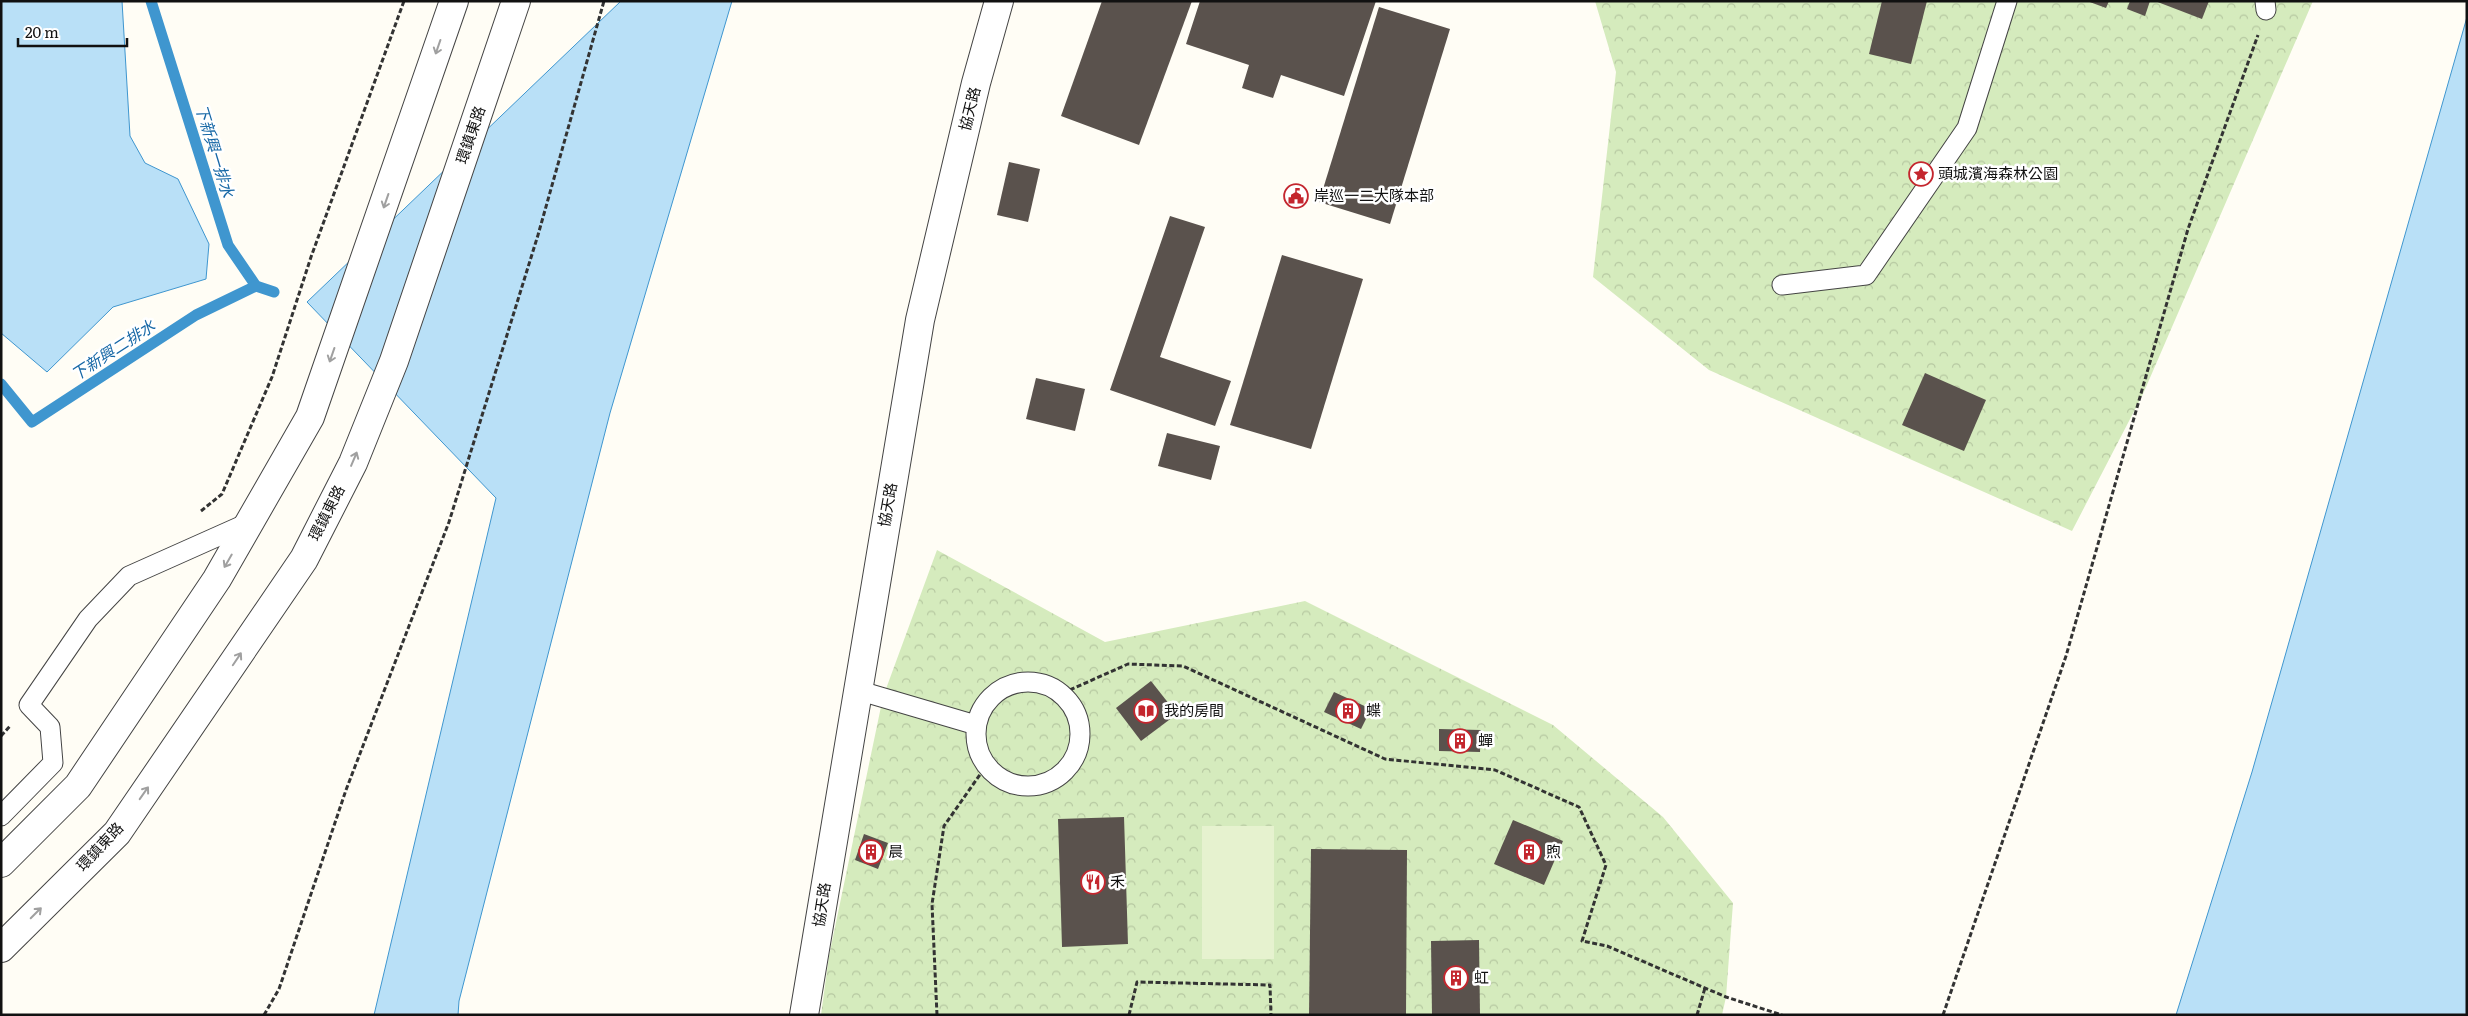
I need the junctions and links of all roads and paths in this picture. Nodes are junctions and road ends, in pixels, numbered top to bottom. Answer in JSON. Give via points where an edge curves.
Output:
{"nodes":[{"id":1,"x":404,"y":1,"type":"edge"},
{"id":2,"x":454,"y":1,"type":"edge"},
{"id":3,"x":516,"y":1,"type":"edge"},
{"id":4,"x":604,"y":1,"type":"edge"},
{"id":5,"x":999,"y":1,"type":"edge"},
{"id":6,"x":2007,"y":1,"type":"edge"},
{"id":7,"x":2266,"y":6,"type":"edge"},
{"id":8,"x":1782,"y":285,"type":"dead end"},
{"id":9,"x":199,"y":512,"type":"dead end"},
{"id":10,"x":250,"y":522,"type":"junction"},
{"id":11,"x":857,"y":690,"type":"junction"},
{"id":12,"x":1063,"y":693,"type":"junction"},
{"id":13,"x":976,"y":724,"type":"junction"},
{"id":14,"x":986,"y":766,"type":"junction"},
{"id":15,"x":1,"y":816,"type":"edge"},
{"id":16,"x":1,"y":863,"type":"edge"},
{"id":17,"x":1,"y":948,"type":"edge"},
{"id":18,"x":1705,"y":988,"type":"junction"},
{"id":19,"x":264,"y":1015,"type":"edge"},
{"id":20,"x":804,"y":1015,"type":"edge"},
{"id":21,"x":937,"y":1015,"type":"edge"},
{"id":22,"x":1129,"y":1015,"type":"edge"},
{"id":23,"x":1271,"y":1015,"type":"edge"},
{"id":24,"x":1697,"y":1015,"type":"edge"},
{"id":25,"x":1782,"y":1015,"type":"edge"},
{"id":26,"x":1943,"y":1015,"type":"edge"}],
"edges":[{"from":1,"to":9,"type":"path","via":[[311,257],[272,377],[222,494]]},
{"from":2,"to":10,"type":"street","one_way":true,"via":[[310,417]]},
{"from":17,"to":3,"type":"street","name":"環鎮東路","one_way":true,"via":[[117,832],[304,559],[353,463],[394,361]]},
{"from":4,"to":19,"type":"path","via":[[538,235],[450,522],[346,790],[279,989]]},
{"from":5,"to":11,"type":"street","name":"協天路","via":[[976,83],[920,320]]},
{"from":6,"to":8,"type":"lane","via":[[1967,128],[1866,275]]},
{"from":7,"to":26,"type":"path","via":[[2188,229],[2066,656]]},
{"from":10,"to":15,"type":"lane","via":[[128,576],[88,619],[29,705],[50,727],[53,762]]},
{"from":10,"to":16,"type":"street","one_way":true,"via":[[217,579],[78,786]]},
{"from":11,"to":13,"type":"lane"},
{"from":11,"to":20,"type":"street","name":"協天路"},
{"from":12,"to":13,"type":"lane","via":[[1044,683],[1022,681],[1001,689],[990,699]]},
{"from":12,"to":14,"type":"lane","via":[[1076,711],[1082,732],[1078,754],[1065,772],[1046,784],[1024,787],[1003,781]]},
{"from":12,"to":18,"type":"path","via":[[1128,664],[1183,666],[1385,759],[1496,770],[1579,807],[1606,865],[1582,940],[1607,946]]},
{"from":13,"to":14,"type":"lane","via":[[976,746]]},
{"from":14,"to":21,"type":"path","via":[[944,826],[932,904]]},
{"from":18,"to":24,"type":"path"},
{"from":18,"to":25,"type":"path"},
{"from":22,"to":23,"type":"path","via":[[1136,982],[1270,985]]}]}
